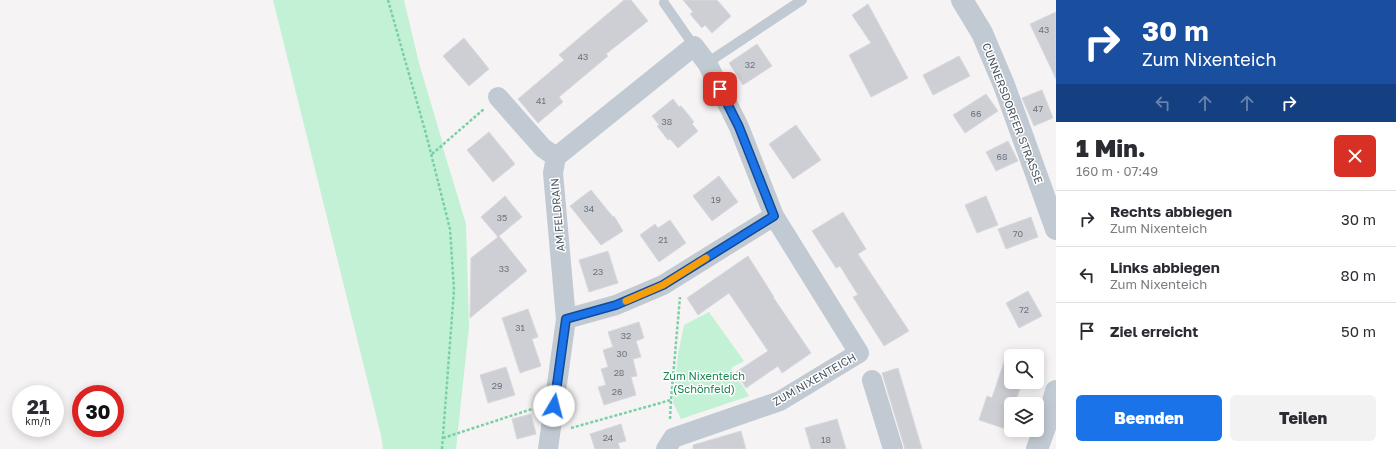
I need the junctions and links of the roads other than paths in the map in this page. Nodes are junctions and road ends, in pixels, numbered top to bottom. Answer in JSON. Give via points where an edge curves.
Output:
{"nodes":[{"id":1,"x":802,"y":0,"type":"edge"},
{"id":2,"x":962,"y":0,"type":"edge"},
{"id":3,"x":664,"y":3,"type":"dead end"},
{"id":4,"x":694,"y":46,"type":"junction"},
{"id":5,"x":707,"y":63,"type":"junction"},
{"id":6,"x":498,"y":98,"type":"road end"},
{"id":7,"x":556,"y":157,"type":"junction"},
{"id":8,"x":774,"y":216,"type":"junction"},
{"id":9,"x":1056,"y":230,"type":"edge"},
{"id":10,"x":566,"y":319,"type":"junction"},
{"id":11,"x":872,"y":380,"type":"dead end"},
{"id":12,"x":1056,"y":391,"type":"edge"},
{"id":13,"x":550,"y":434,"type":"edge"},
{"id":14,"x":672,"y":442,"type":"edge"},
{"id":15,"x":893,"y":449,"type":"edge"},
{"id":16,"x":1037,"y":449,"type":"edge"}],
"edges":[{"from":1,"to":5,"type":"lane"},
{"from":2,"to":9,"type":"street","name":"CUNNERSDORFER STRASSE","via":[[982,34],[1004,85]]},
{"from":3,"to":4,"type":"lane"},
{"from":4,"to":5,"type":"street","name":"ZUM NIXENTEICH"},
{"from":4,"to":7,"type":"street"},
{"from":5,"to":8,"type":"street","name":"ZUM NIXENTEICH","via":[[739,127]]},
{"from":6,"to":7,"type":"street","via":[[543,148]]},
{"from":7,"to":10,"type":"street","name":"AM FELDRAIN","via":[[553,173]]},
{"from":8,"to":10,"type":"street","via":[[663,285],[616,305]]},
{"from":8,"to":14,"type":"street","name":"ZUM NIXENTEICH","via":[[859,353],[780,401]]},
{"from":10,"to":13,"type":"street","name":"AM FELDRAIN"},
{"from":11,"to":15,"type":"street"},
{"from":12,"to":16,"type":"street"}]}
